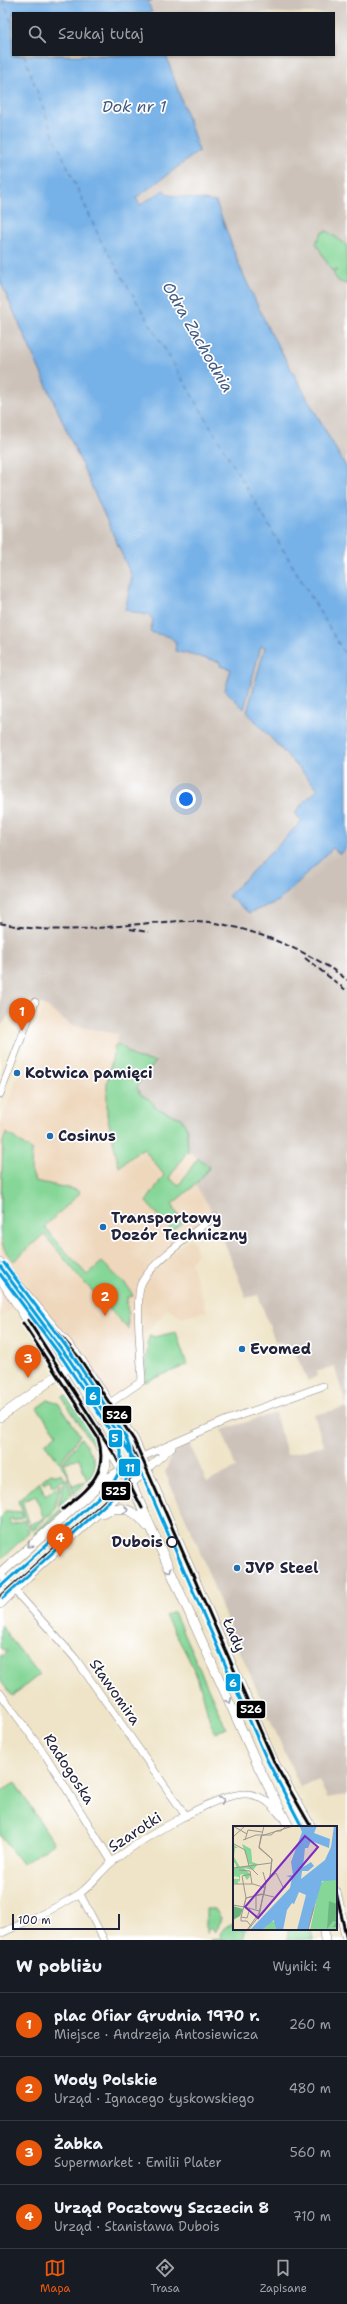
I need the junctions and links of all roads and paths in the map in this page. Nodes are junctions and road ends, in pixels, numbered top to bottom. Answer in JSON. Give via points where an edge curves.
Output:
{"nodes":[{"id":1,"x":35,"y":1002,"type":"dead end"},
{"id":2,"x":1,"y":1090,"type":"edge"},
{"id":3,"x":215,"y":1216,"type":"dead end"},
{"id":4,"x":0,"y":1263,"type":"edge"},
{"id":5,"x":0,"y":1277,"type":"edge"},
{"id":6,"x":80,"y":1359,"type":"junction"},
{"id":7,"x":61,"y":1372,"type":"junction"},
{"id":8,"x":323,"y":1386,"type":"dead end"},
{"id":9,"x":110,"y":1403,"type":"junction"},
{"id":10,"x":0,"y":1417,"type":"edge"},
{"id":11,"x":103,"y":1436,"type":"junction"},
{"id":12,"x":185,"y":1438,"type":"junction"},
{"id":13,"x":142,"y":1458,"type":"junction"},
{"id":14,"x":123,"y":1468,"type":"junction"},
{"id":15,"x":147,"y":1469,"type":"junction"},
{"id":16,"x":131,"y":1483,"type":"junction"},
{"id":17,"x":94,"y":1489,"type":"junction"},
{"id":18,"x":90,"y":1520,"type":"junction"},
{"id":19,"x":153,"y":1535,"type":"junction"},
{"id":20,"x":0,"y":1574,"type":"edge"},
{"id":21,"x":14,"y":1589,"type":"junction"},
{"id":22,"x":0,"y":1604,"type":"edge"},
{"id":23,"x":0,"y":1692,"type":"edge"},
{"id":24,"x":186,"y":1816,"type":"junction"},
{"id":25,"x":288,"y":1826,"type":"edge"},
{"id":26,"x":310,"y":1826,"type":"edge"},
{"id":27,"x":112,"y":1862,"type":"junction"},
{"id":28,"x":80,"y":1894,"type":"junction"},
{"id":29,"x":337,"y":1896,"type":"edge"},
{"id":30,"x":324,"y":1930,"type":"edge"},
{"id":31,"x":0,"y":1934,"type":"edge"},
{"id":32,"x":104,"y":1940,"type":"edge"},
{"id":33,"x":325,"y":1940,"type":"edge"},
{"id":34,"x":347,"y":1940,"type":"edge"}],
"edges":[{"from":1,"to":2,"type":"street"},
{"from":3,"to":9,"type":"street","via":[[155,1265],[144,1278],[139,1293],[142,1381]]},
{"from":4,"to":6,"type":"street","name":"Łady"},
{"from":5,"to":7,"type":"street","name":"Łady"},
{"from":6,"to":7,"type":"street"},
{"from":6,"to":9,"type":"street","name":"Łady"},
{"from":7,"to":10,"type":"street"},
{"from":7,"to":11,"type":"street","name":"Łady"},
{"from":8,"to":12,"type":"street","via":[[227,1420]]},
{"from":9,"to":13,"type":"street","name":"Łady","via":[[134,1440]]},
{"from":11,"to":14,"type":"street","name":"Łady"},
{"from":11,"to":17,"type":"street","via":[[107,1448],[106,1465]]},
{"from":12,"to":13,"type":"street"},
{"from":12,"to":15,"type":"street"},
{"from":13,"to":14,"type":"street"},
{"from":13,"to":15,"type":"street","name":"Łady"},
{"from":14,"to":16,"type":"street","name":"Łady"},
{"from":14,"to":17,"type":"street"},
{"from":15,"to":16,"type":"street"},
{"from":15,"to":26,"type":"street","name":"Łady","via":[[275,1764]]},
{"from":16,"to":18,"type":"street"},
{"from":16,"to":19,"type":"street","name":"Łady"},
{"from":17,"to":20,"type":"street","one_way":true},
{"from":18,"to":19,"type":"street","name":"Łady","one_way":true,"via":[[109,1510],[126,1509],[139,1517]]},
{"from":18,"to":21,"type":"street"},
{"from":19,"to":25,"type":"street","name":"Łady","one_way":true},
{"from":20,"to":21,"type":"street","name":"Sławomira"},
{"from":21,"to":22,"type":"street"},
{"from":21,"to":24,"type":"street","name":"Sławomira","via":[[75,1658]]},
{"from":23,"to":27,"type":"street","name":"Radogoska","via":[[50,1761]]},
{"from":24,"to":25,"type":"street","name":"Szarotki","one_way":true,"via":[[233,1795],[249,1794],[270,1804]]},
{"from":24,"to":27,"type":"street","name":"Szarotki","via":[[157,1831]]},
{"from":27,"to":28,"type":"street","name":"Szarotki"},
{"from":28,"to":31,"type":"street","name":"Szarotki"},
{"from":28,"to":32,"type":"street"},
{"from":29,"to":34,"type":"street"},
{"from":30,"to":33,"type":"street"}]}
